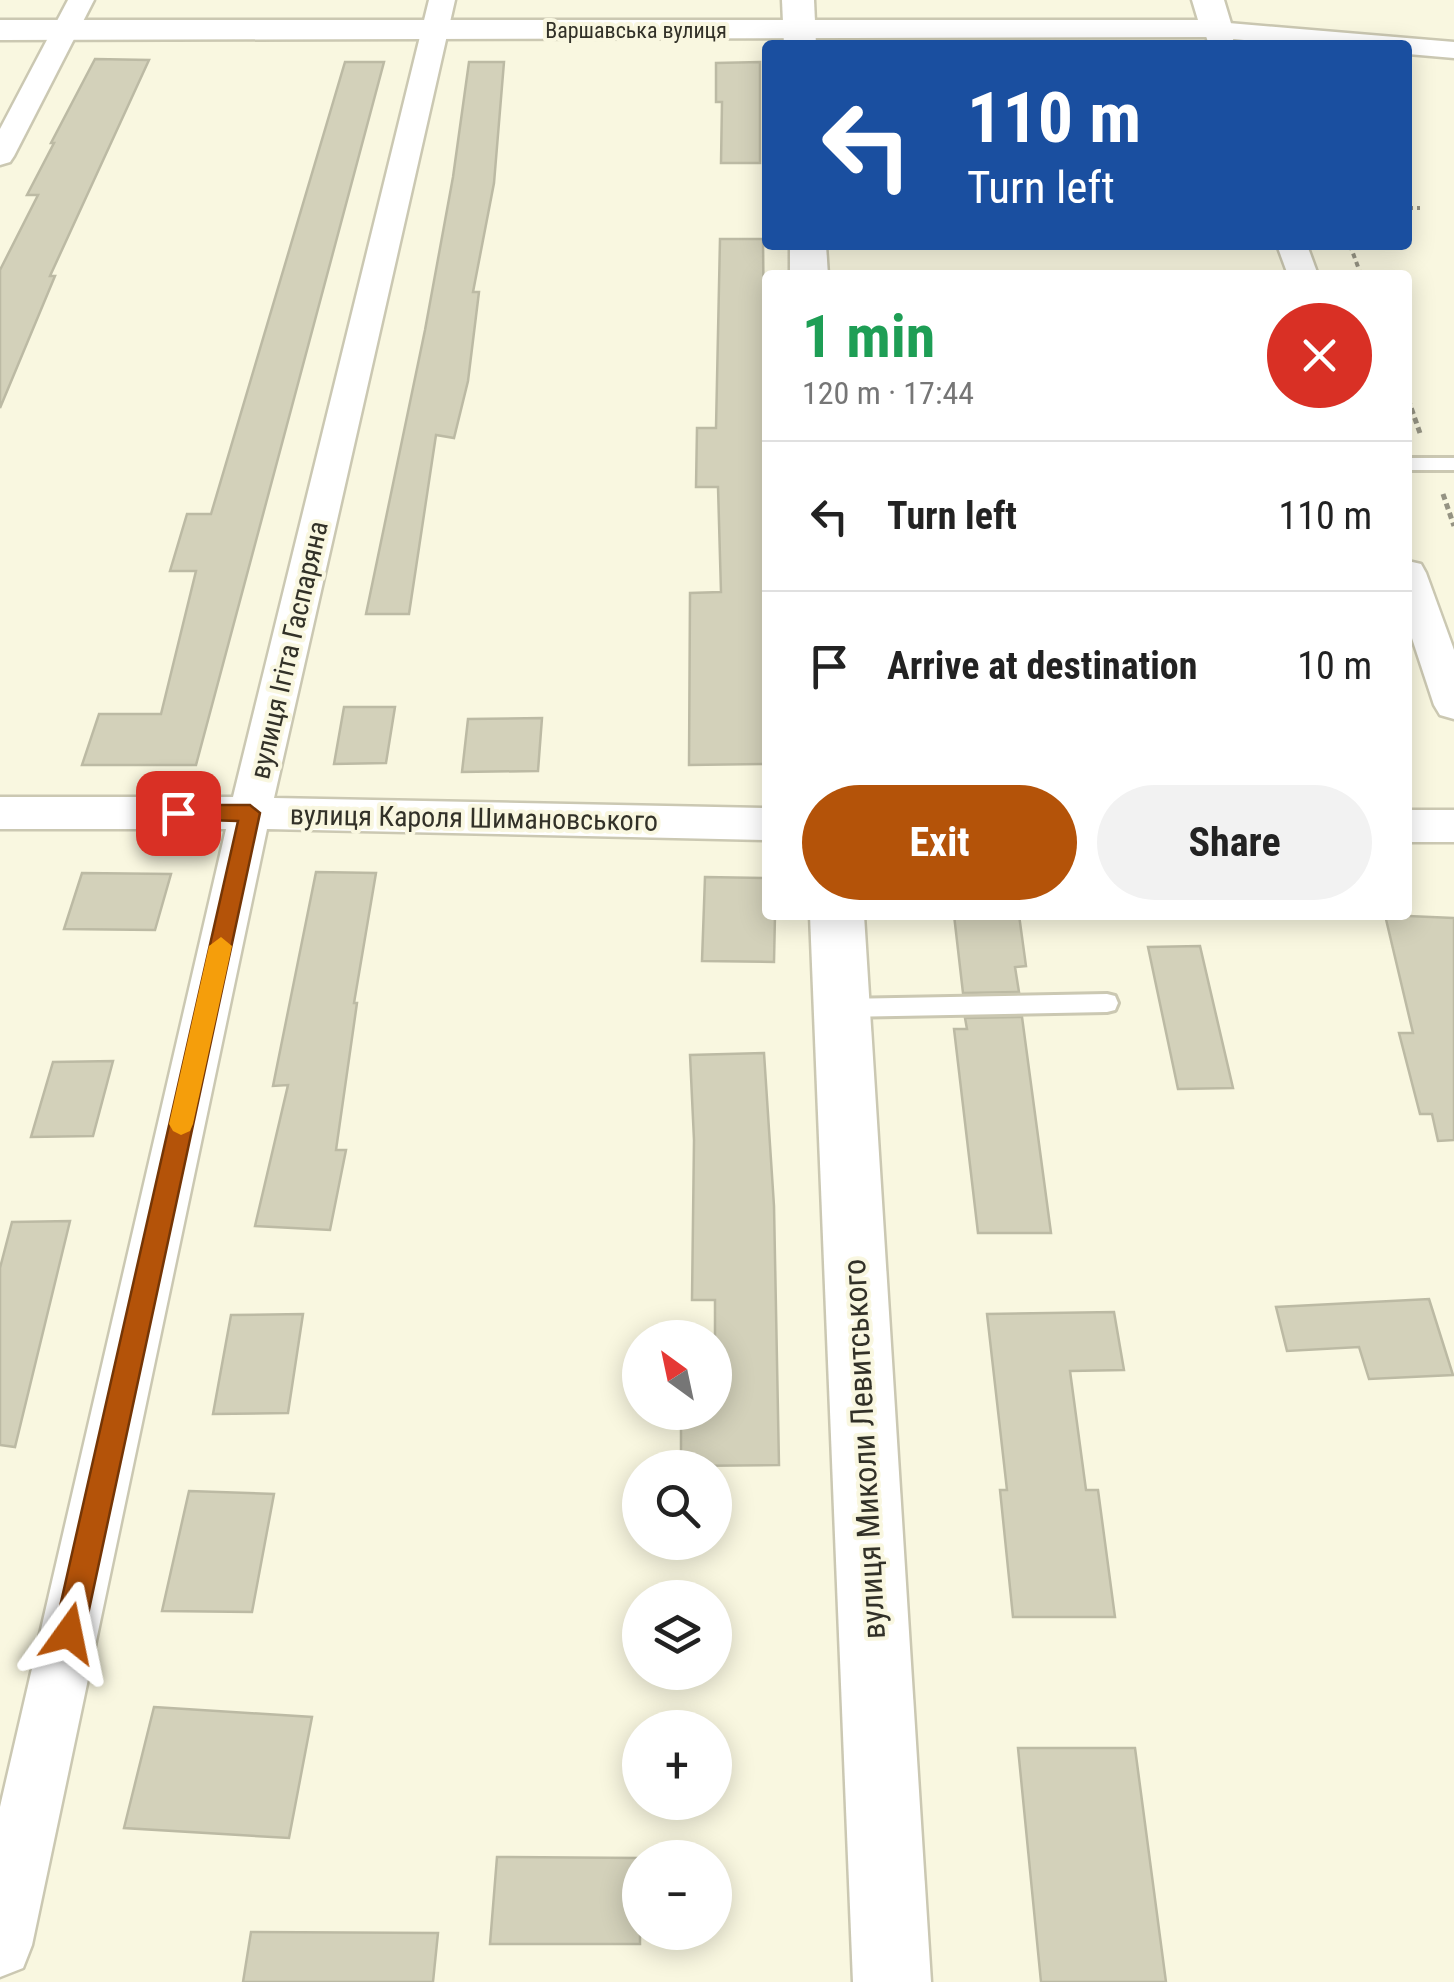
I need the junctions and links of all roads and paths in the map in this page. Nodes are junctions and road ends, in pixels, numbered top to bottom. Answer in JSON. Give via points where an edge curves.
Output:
{"nodes":[{"id":1,"x":81,"y":0,"type":"edge"},
{"id":2,"x":438,"y":15,"type":"edge"},
{"id":3,"x":799,"y":25,"type":"edge"},
{"id":4,"x":1216,"y":25,"type":"edge"},
{"id":5,"x":0,"y":30,"type":"edge"},
{"id":6,"x":64,"y":31,"type":"junction"},
{"id":7,"x":1346,"y":40,"type":"edge"},
{"id":8,"x":1412,"y":46,"type":"edge"},
{"id":9,"x":1454,"y":50,"type":"edge"},
{"id":10,"x":0,"y":156,"type":"edge"},
{"id":11,"x":1412,"y":208,"type":"edge"},
{"id":12,"x":1420,"y":208,"type":"dead end"},
{"id":13,"x":1412,"y":464,"type":"edge"},
{"id":14,"x":1454,"y":464,"type":"edge"},
{"id":15,"x":1412,"y":584,"type":"edge"},
{"id":16,"x":1454,"y":705,"type":"edge"},
{"id":17,"x":0,"y":813,"type":"edge"},
{"id":18,"x":250,"y":813,"type":"junction"},
{"id":19,"x":762,"y":824,"type":"edge"},
{"id":20,"x":1412,"y":826,"type":"edge"},
{"id":21,"x":1454,"y":826,"type":"edge"},
{"id":22,"x":837,"y":920,"type":"edge"},
{"id":23,"x":1107,"y":1003,"type":"dead end"},
{"id":24,"x":842,"y":1008,"type":"junction"},
{"id":25,"x":0,"y":1945,"type":"edge"},
{"id":26,"x":892,"y":1982,"type":"edge"}],
"edges":[{"from":1,"to":6,"type":"street"},
{"from":2,"to":3,"type":"street","name":"Варшавська вулиця"},
{"from":2,"to":6,"type":"street","name":"Варшавська вулиця"},
{"from":2,"to":18,"type":"street","name":"вулиця Ігіта Гаспаряна"},
{"from":3,"to":4,"type":"street","name":"Варшавська вулиця"},
{"from":4,"to":7,"type":"street","name":"Варшавська вулиця"},
{"from":5,"to":6,"type":"street","name":"Варшавська вулиця"},
{"from":6,"to":10,"type":"street"},
{"from":8,"to":9,"type":"street"},
{"from":11,"to":12,"type":"path"},
{"from":13,"to":14,"type":"lane"},
{"from":15,"to":16,"type":"street"},
{"from":17,"to":18,"type":"street","name":"вулиця Кароля Шимановського"},
{"from":18,"to":19,"type":"street","name":"вулиця Кароля Шимановського"},
{"from":18,"to":25,"type":"street","name":"вулиця Ігіта Гаспаряна"},
{"from":20,"to":21,"type":"street"},
{"from":22,"to":24,"type":"street","name":"вулиця Миколи Левитського"},
{"from":23,"to":24,"type":"lane"},
{"from":24,"to":26,"type":"street","name":"вулиця Миколи Левитського"}]}
